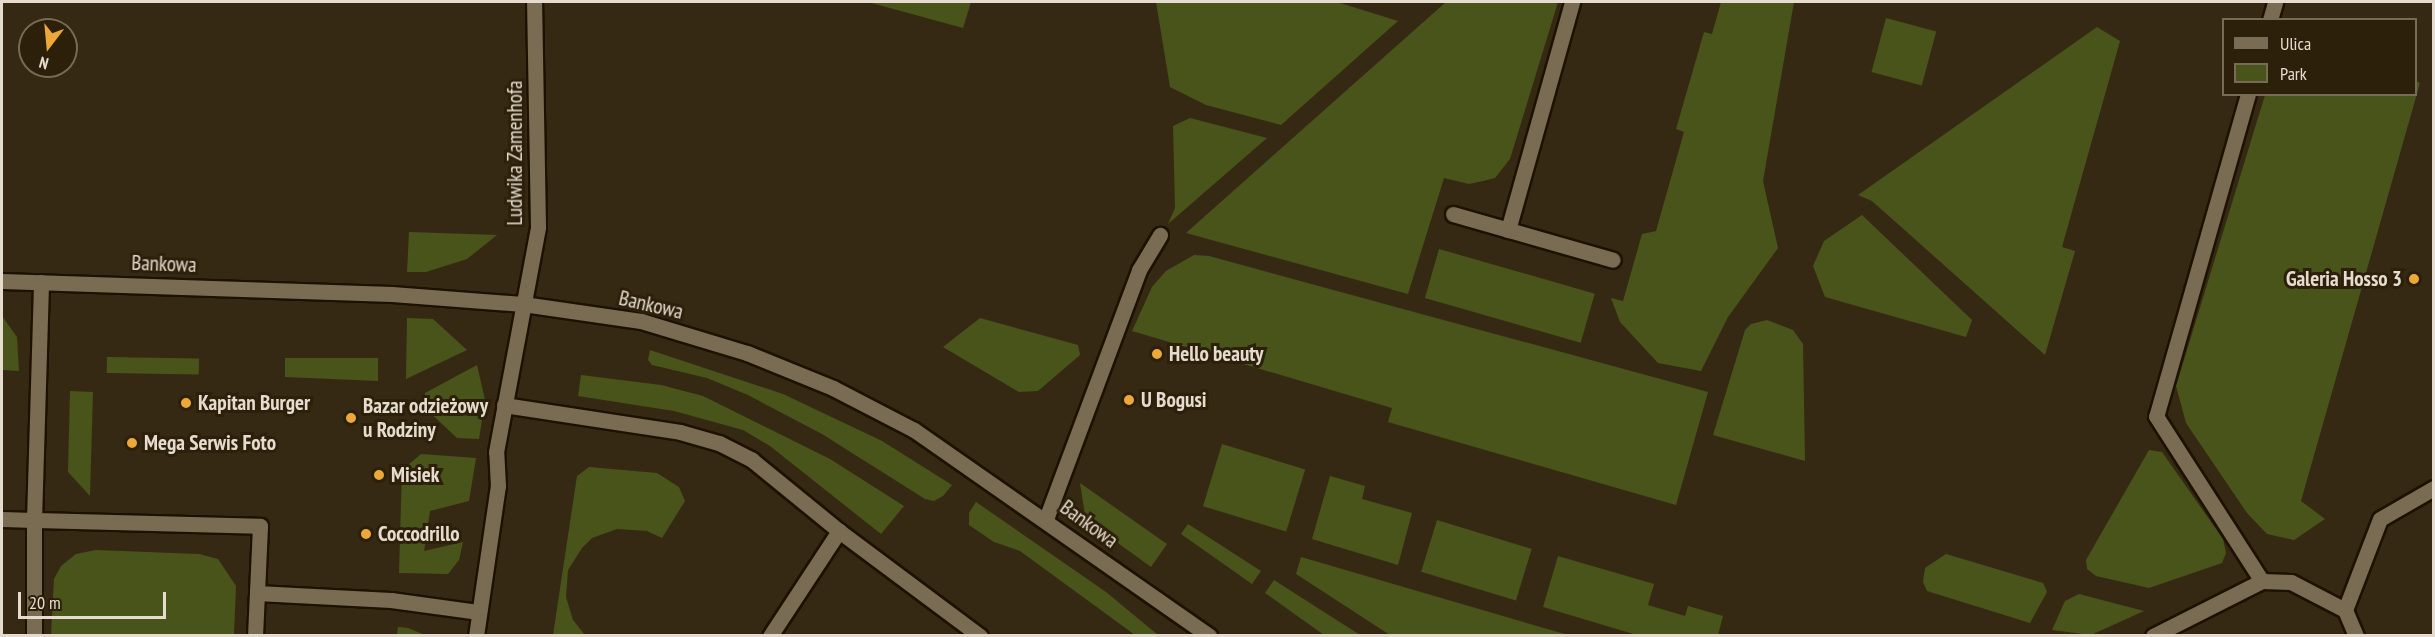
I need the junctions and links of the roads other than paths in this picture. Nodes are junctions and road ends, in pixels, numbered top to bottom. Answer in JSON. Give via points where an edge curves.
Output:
{"nodes":[{"id":1,"x":534,"y":2,"type":"edge"},
{"id":2,"x":1572,"y":2,"type":"edge"},
{"id":3,"x":2275,"y":2,"type":"edge"},
{"id":4,"x":2271,"y":18,"type":"edge"},
{"id":5,"x":2247,"y":96,"type":"edge"},
{"id":6,"x":1453,"y":214,"type":"dead end"},
{"id":7,"x":1508,"y":230,"type":"junction"},
{"id":8,"x":1160,"y":235,"type":"dead end"},
{"id":9,"x":1613,"y":260,"type":"dead end"},
{"id":10,"x":2,"y":281,"type":"edge"},
{"id":11,"x":41,"y":282,"type":"junction"},
{"id":12,"x":523,"y":304,"type":"junction"},
{"id":13,"x":504,"y":405,"type":"junction"},
{"id":14,"x":2433,"y":488,"type":"edge"},
{"id":15,"x":2,"y":519,"type":"edge"},
{"id":16,"x":1047,"y":519,"type":"junction"},
{"id":17,"x":34,"y":520,"type":"junction"},
{"id":18,"x":839,"y":531,"type":"junction"},
{"id":19,"x":2262,"y":581,"type":"junction"},
{"id":20,"x":257,"y":593,"type":"junction"},
{"id":21,"x":2344,"y":610,"type":"junction"},
{"id":22,"x":479,"y":612,"type":"junction"},
{"id":23,"x":34,"y":636,"type":"edge"},
{"id":24,"x":255,"y":636,"type":"edge"},
{"id":25,"x":476,"y":636,"type":"edge"},
{"id":26,"x":770,"y":636,"type":"edge"},
{"id":27,"x":980,"y":636,"type":"edge"},
{"id":28,"x":1209,"y":636,"type":"edge"},
{"id":29,"x":2153,"y":636,"type":"edge"},
{"id":30,"x":2356,"y":636,"type":"edge"}],
"edges":[{"from":1,"to":12,"type":"street","name":"Ludwika Zamenhofa","via":[[538,226]]},
{"from":2,"to":7,"type":"street"},
{"from":3,"to":4,"type":"street"},
{"from":5,"to":19,"type":"street","via":[[2156,416]]},
{"from":6,"to":7,"type":"street"},
{"from":7,"to":9,"type":"street"},
{"from":8,"to":16,"type":"street","via":[[1139,270]]},
{"from":10,"to":11,"type":"street","name":"Bankowa"},
{"from":11,"to":12,"type":"street","name":"Bankowa","via":[[392,294]]},
{"from":11,"to":17,"type":"street"},
{"from":12,"to":13,"type":"street","name":"Ludwika Zamenhofa"},
{"from":12,"to":16,"type":"street","name":"Bankowa","via":[[641,321],[747,353],[833,388],[914,430]]},
{"from":13,"to":18,"type":"street","via":[[680,432],[719,443],[752,460]]},
{"from":13,"to":22,"type":"street","name":"Ludwika Zamenhofa","via":[[496,452],[498,486]]},
{"from":14,"to":21,"type":"street","via":[[2380,519]]},
{"from":15,"to":17,"type":"street"},
{"from":16,"to":28,"type":"street","name":"Bankowa"},
{"from":17,"to":20,"type":"street","via":[[260,526]]},
{"from":17,"to":23,"type":"street"},
{"from":18,"to":26,"type":"street"},
{"from":18,"to":27,"type":"street"},
{"from":19,"to":21,"type":"street","via":[[2290,582]]},
{"from":19,"to":29,"type":"street"},
{"from":20,"to":22,"type":"street","via":[[391,600]]},
{"from":20,"to":24,"type":"street"},
{"from":21,"to":30,"type":"street"},
{"from":22,"to":25,"type":"street","name":"Ludwika Zamenhofa"}]}
